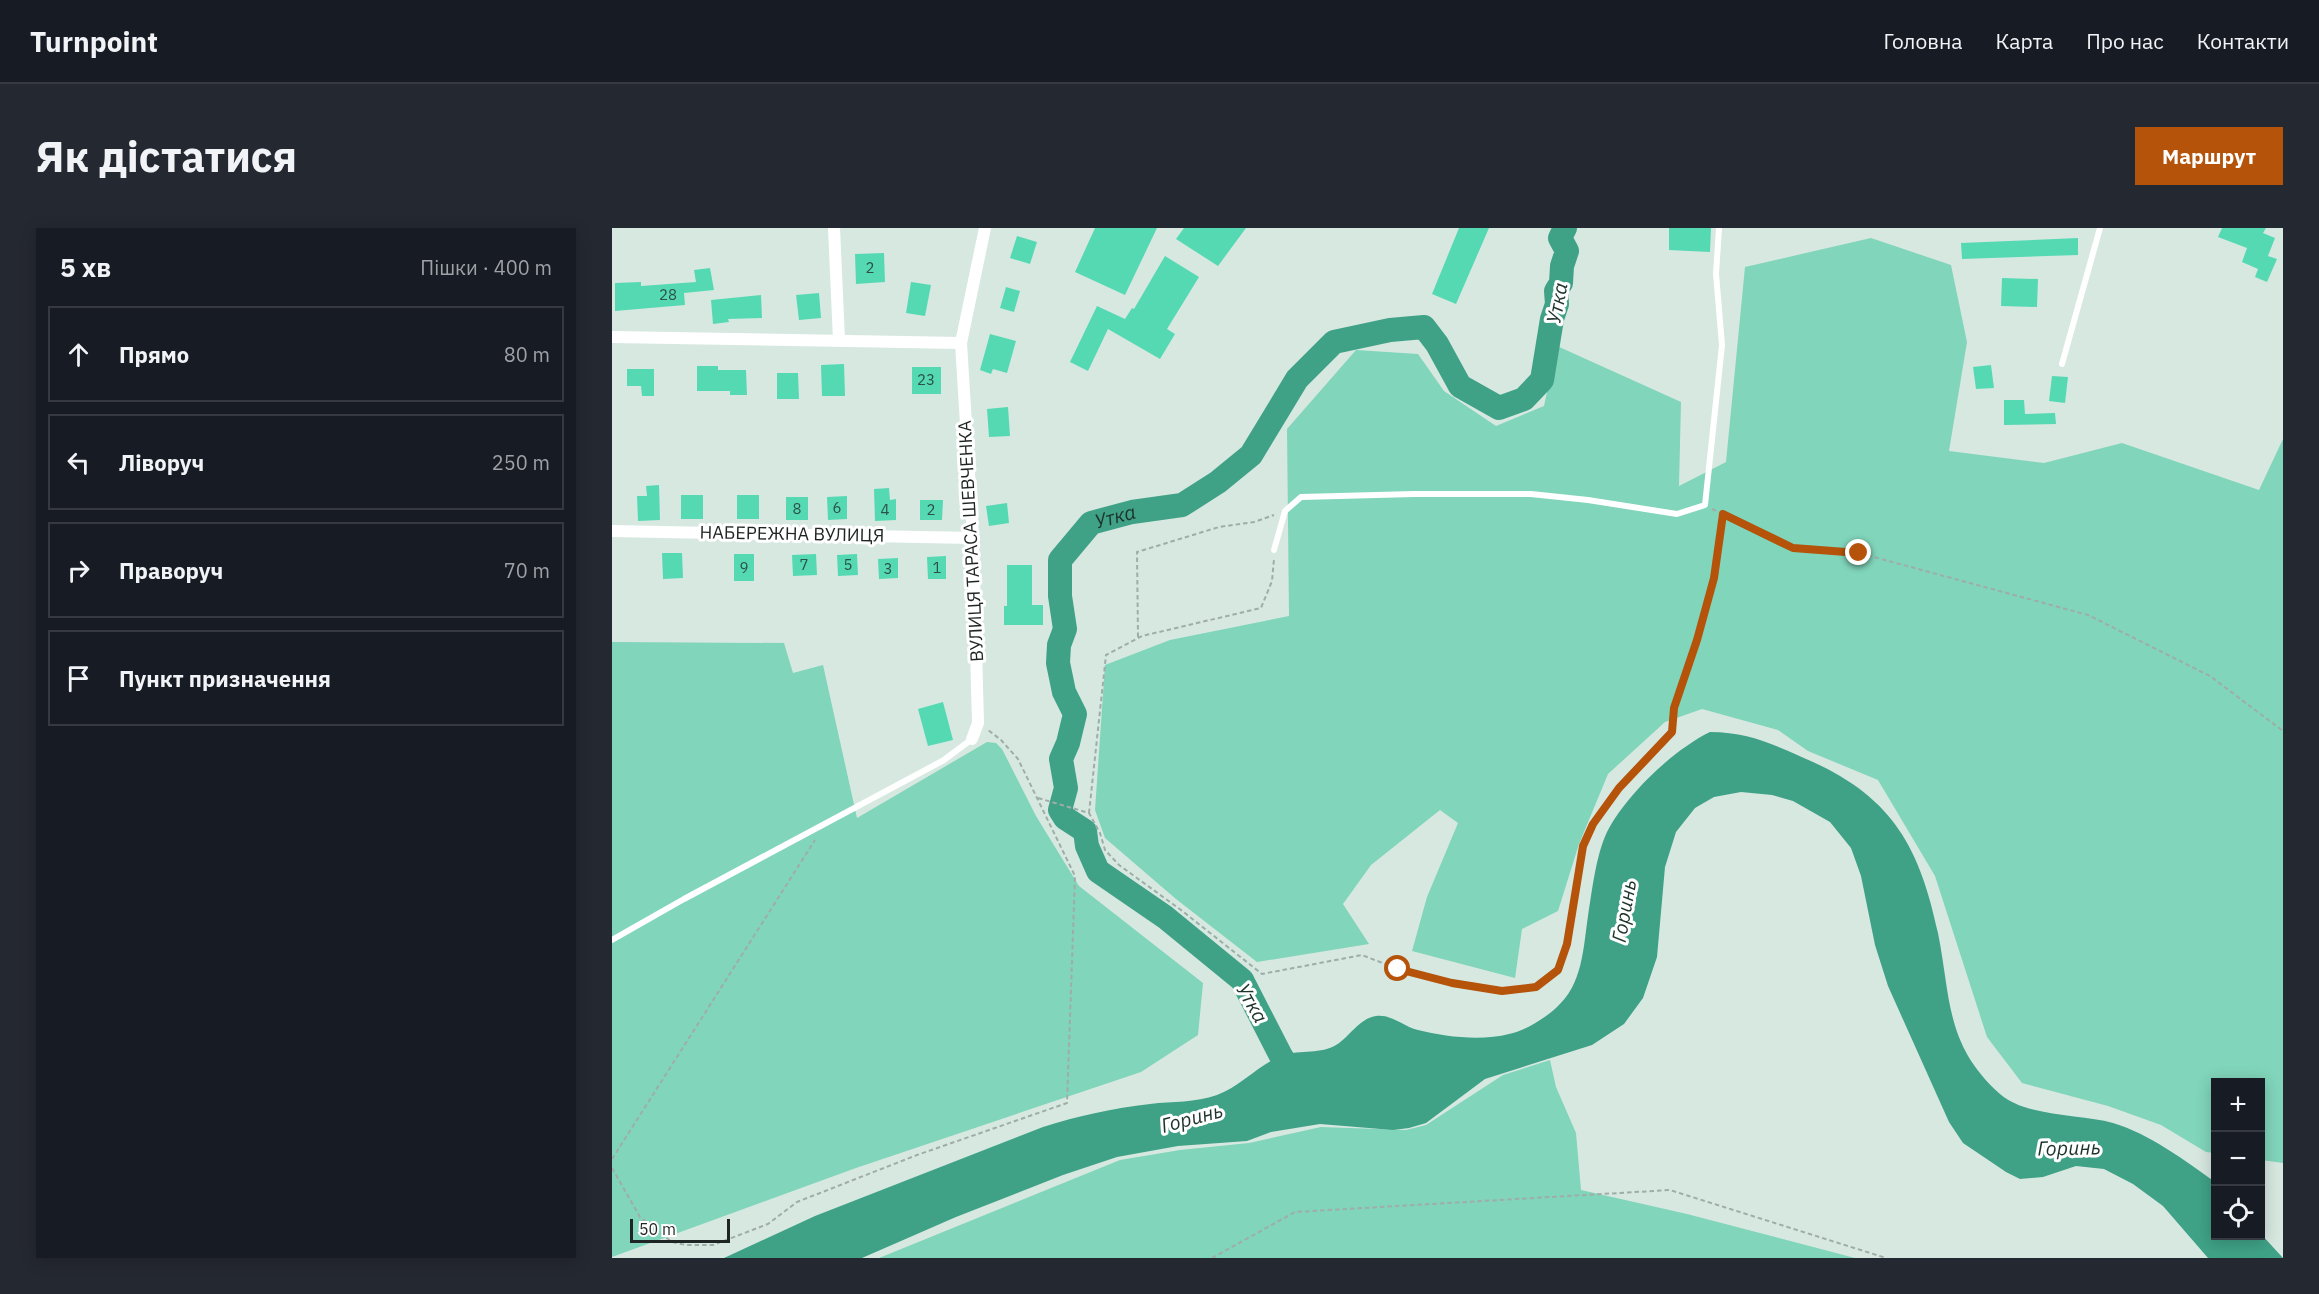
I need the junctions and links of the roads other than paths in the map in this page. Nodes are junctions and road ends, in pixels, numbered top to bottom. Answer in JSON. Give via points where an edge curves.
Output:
{"nodes":[{"id":1,"x":834,"y":228,"type":"edge"},
{"id":2,"x":985,"y":228,"type":"edge"},
{"id":3,"x":1719,"y":228,"type":"edge"},
{"id":4,"x":2100,"y":228,"type":"edge"},
{"id":5,"x":612,"y":337,"type":"edge"},
{"id":6,"x":839,"y":340,"type":"junction"},
{"id":7,"x":960,"y":343,"type":"junction"},
{"id":8,"x":2062,"y":364,"type":"dead end"},
{"id":9,"x":612,"y":531,"type":"edge"},
{"id":10,"x":973,"y":538,"type":"junction"},
{"id":11,"x":1274,"y":550,"type":"road end"},
{"id":12,"x":972,"y":738,"type":"joint"},
{"id":13,"x":612,"y":940,"type":"edge"}],
"edges":[{"from":1,"to":6,"type":"street"},
{"from":2,"to":7,"type":"street","name":"ВУЛИЦЯ ТАРАСА ШЕВЧЕНКА"},
{"from":3,"to":11,"type":"lane","via":[[1716,273],[1722,345],[1705,505],[1677,514],[1531,494],[1301,497],[1286,511]]},
{"from":4,"to":8,"type":"lane"},
{"from":5,"to":6,"type":"street"},
{"from":6,"to":7,"type":"street"},
{"from":7,"to":10,"type":"street","name":"ВУЛИЦЯ ТАРАСА ШЕВЧЕНКА"},
{"from":9,"to":10,"type":"street","name":"НАБЕРЕЖНА ВУЛИЦЯ"},
{"from":10,"to":12,"type":"street","name":"ВУЛИЦЯ ТАРАСА ШЕВЧЕНКА","via":[[978,723]]},
{"from":12,"to":13,"type":"lane","via":[[944,760]]}]}
